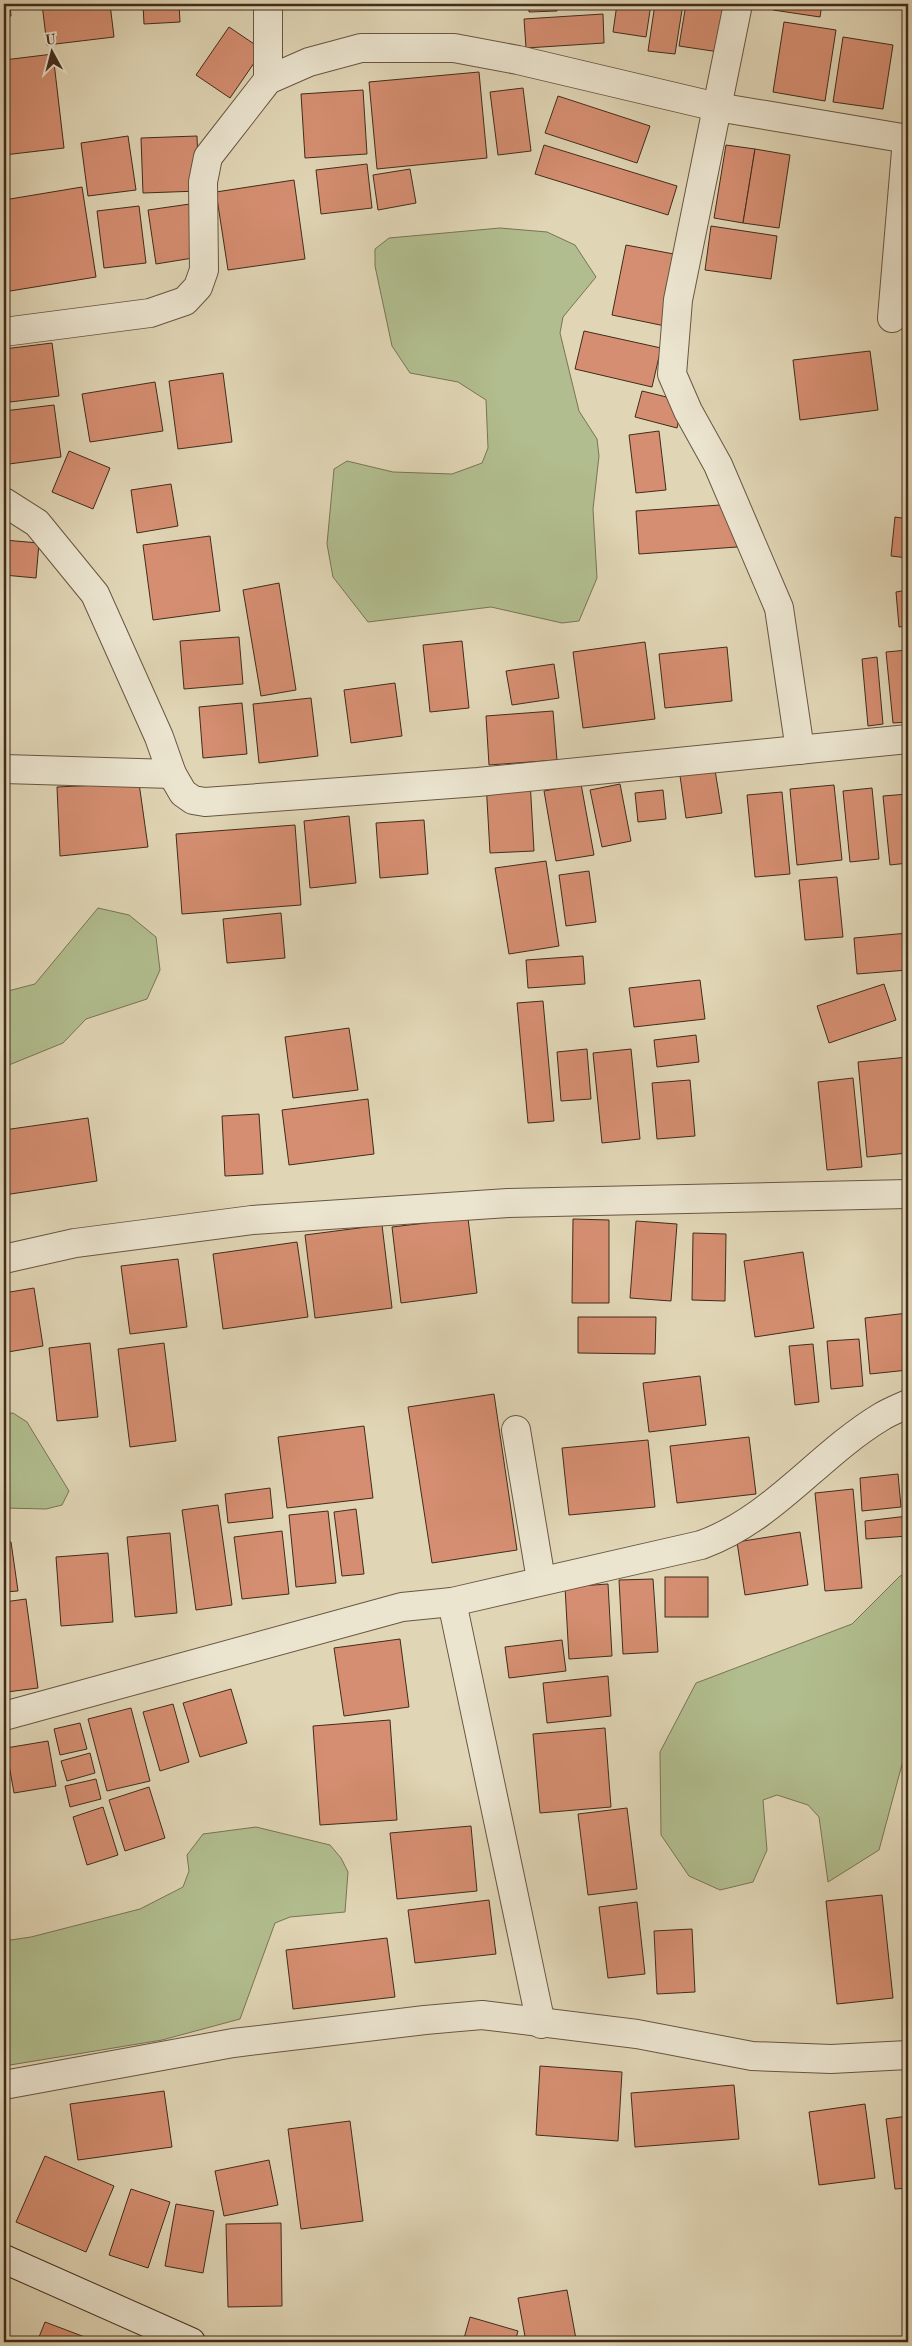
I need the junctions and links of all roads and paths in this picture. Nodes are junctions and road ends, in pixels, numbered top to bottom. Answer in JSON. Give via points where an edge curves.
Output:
{"nodes":[{"id":1,"x":268,"y":4,"type":"edge"},
{"id":2,"x":738,"y":4,"type":"edge"},
{"id":3,"x":268,"y":80,"type":"junction"},
{"id":4,"x":717,"y":108,"type":"junction"},
{"id":5,"x":907,"y":139,"type":"edge"},
{"id":6,"x":892,"y":318,"type":"dead end"},
{"id":7,"x":4,"y":332,"type":"edge"},
{"id":8,"x":4,"y":502,"type":"edge"},
{"id":9,"x":908,"y":739,"type":"edge"},
{"id":10,"x":800,"y":750,"type":"junction"},
{"id":11,"x":4,"y":769,"type":"edge"},
{"id":12,"x":172,"y":774,"type":"junction"},
{"id":13,"x":908,"y":1194,"type":"edge"},
{"id":14,"x":4,"y":1259,"type":"edge"},
{"id":15,"x":908,"y":1404,"type":"edge"},
{"id":16,"x":516,"y":1430,"type":"dead end"},
{"id":17,"x":541,"y":1580,"type":"junction"},
{"id":18,"x":452,"y":1602,"type":"junction"},
{"id":19,"x":4,"y":1716,"type":"edge"},
{"id":20,"x":541,"y":2024,"type":"junction"},
{"id":21,"x":908,"y":2055,"type":"edge"},
{"id":22,"x":4,"y":2085,"type":"edge"},
{"id":23,"x":4,"y":2259,"type":"edge"},
{"id":24,"x":191,"y":2342,"type":"edge"}],
"edges":[{"from":1,"to":3,"type":"street"},
{"from":2,"to":4,"type":"street"},
{"from":3,"to":4,"type":"street","via":[[309,62],[362,48],[454,48],[518,60]]},
{"from":3,"to":7,"type":"street","via":[[208,157],[203,182],[204,270],[198,287],[185,301],[150,313]]},
{"from":4,"to":5,"type":"street"},
{"from":4,"to":10,"type":"street","via":[[678,300],[672,374],[718,465],[779,608]]},
{"from":5,"to":6,"type":"street"},
{"from":8,"to":12,"type":"street","via":[[37,523],[95,594]]},
{"from":9,"to":10,"type":"street"},
{"from":10,"to":12,"type":"street","via":[[478,782],[205,802],[193,800],[183,793]]},
{"from":11,"to":12,"type":"street"},
{"from":13,"to":14,"type":"street","via":[[508,1203],[252,1220],[75,1243]]},
{"from":15,"to":17,"type":"street","via":[[882,1416],[856,1434],[735,1531],[702,1545]]},
{"from":16,"to":17,"type":"street"},
{"from":17,"to":18,"type":"street"},
{"from":18,"to":19,"type":"street","via":[[402,1607]]},
{"from":18,"to":20,"type":"street"},
{"from":20,"to":21,"type":"street","via":[[637,2034],[752,2056],[831,2059]]},
{"from":20,"to":22,"type":"street","via":[[482,2015],[425,2020],[233,2043]]},
{"from":23,"to":24,"type":"street"}]}
